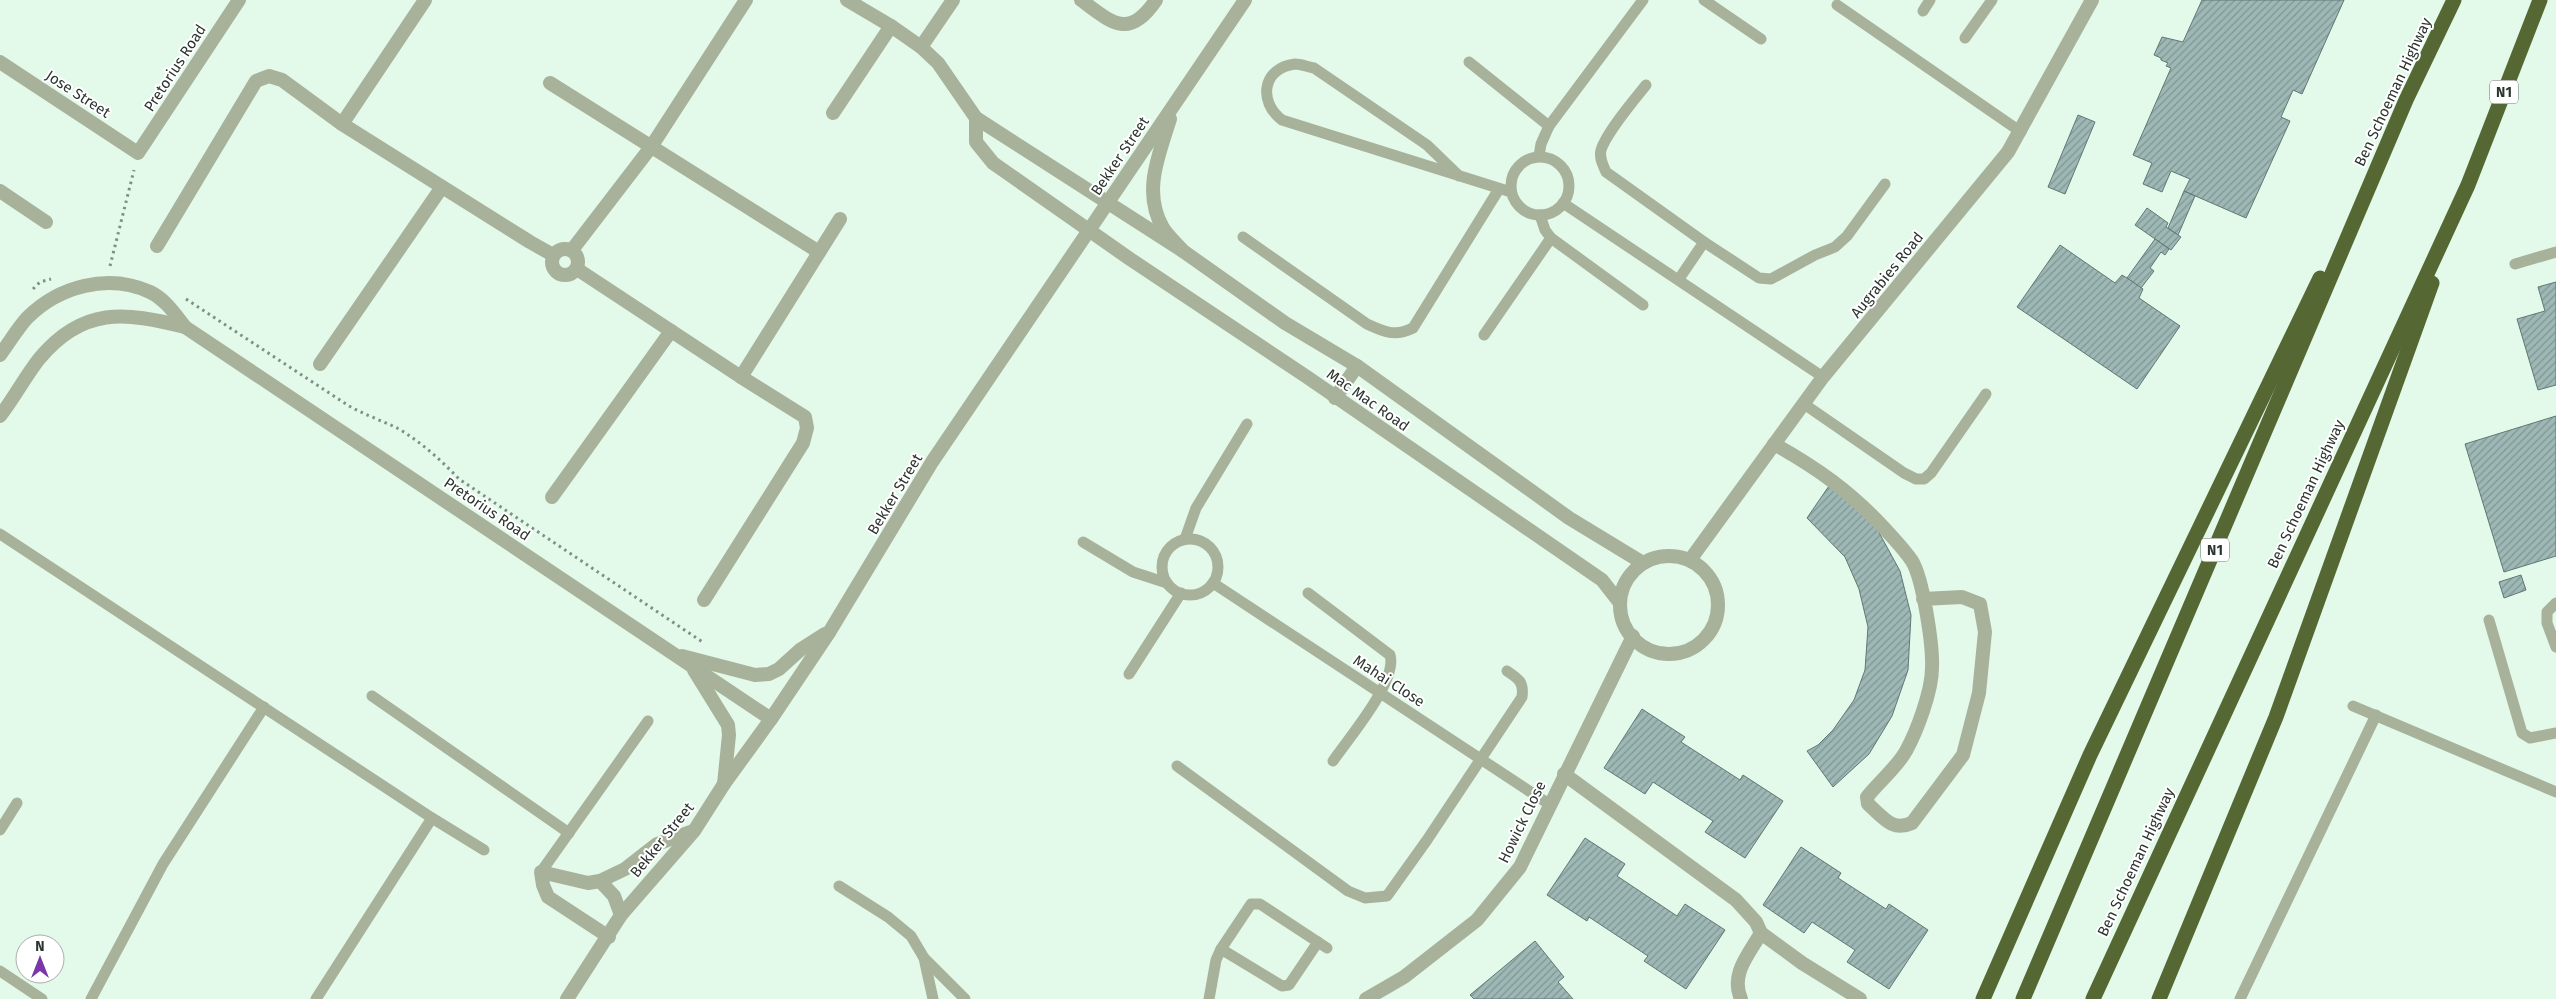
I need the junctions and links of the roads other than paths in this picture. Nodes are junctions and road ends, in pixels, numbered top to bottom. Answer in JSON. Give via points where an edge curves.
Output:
{"nodes":[{"id":1,"x":239,"y":0,"type":"edge"},
{"id":2,"x":425,"y":0,"type":"edge"},
{"id":3,"x":746,"y":0,"type":"edge"},
{"id":4,"x":847,"y":0,"type":"edge"},
{"id":5,"x":953,"y":0,"type":"edge"},
{"id":6,"x":1081,"y":0,"type":"edge"},
{"id":7,"x":1156,"y":0,"type":"edge"},
{"id":8,"x":1245,"y":0,"type":"edge"},
{"id":9,"x":1643,"y":0,"type":"edge"},
{"id":10,"x":1704,"y":0,"type":"edge"},
{"id":11,"x":1930,"y":0,"type":"edge"},
{"id":12,"x":1992,"y":0,"type":"edge"},
{"id":13,"x":2092,"y":0,"type":"edge"},
{"id":14,"x":2454,"y":0,"type":"edge"},
{"id":15,"x":2540,"y":0,"type":"edge"},
{"id":16,"x":1837,"y":5,"type":"dead end"},
{"id":17,"x":1923,"y":11,"type":"dead end"},
{"id":18,"x":891,"y":26,"type":"junction"},
{"id":19,"x":1964,"y":38,"type":"dead end"},
{"id":20,"x":1761,"y":39,"type":"dead end"},
{"id":21,"x":921,"y":47,"type":"junction"},
{"id":22,"x":0,"y":62,"type":"edge"},
{"id":23,"x":1470,"y":62,"type":"dead end"},
{"id":24,"x":550,"y":83,"type":"dead end"},
{"id":25,"x":1646,"y":85,"type":"dead end"},
{"id":26,"x":2406,"y":100,"type":"junction"},
{"id":27,"x":1175,"y":104,"type":"junction"},
{"id":28,"x":833,"y":112,"type":"dead end"},
{"id":29,"x":976,"y":118,"type":"junction"},
{"id":30,"x":342,"y":124,"type":"junction"},
{"id":31,"x":1549,"y":126,"type":"junction"},
{"id":32,"x":2021,"y":132,"type":"junction"},
{"id":33,"x":651,"y":148,"type":"junction"},
{"id":34,"x":138,"y":153,"type":"joint"},
{"id":35,"x":1539,"y":156,"type":"junction"},
{"id":36,"x":1459,"y":176,"type":"junction"},
{"id":37,"x":1884,"y":184,"type":"dead end"},
{"id":38,"x":2468,"y":185,"type":"junction"},
{"id":39,"x":442,"y":187,"type":"junction"},
{"id":40,"x":1499,"y":188,"type":"junction"},
{"id":41,"x":0,"y":191,"type":"edge"},
{"id":42,"x":1511,"y":192,"type":"junction"},
{"id":43,"x":1109,"y":202,"type":"junction"},
{"id":44,"x":1563,"y":204,"type":"junction"},
{"id":45,"x":1540,"y":215,"type":"junction"},
{"id":46,"x":840,"y":219,"type":"dead end"},
{"id":47,"x":46,"y":222,"type":"dead end"},
{"id":48,"x":1090,"y":231,"type":"junction"},
{"id":49,"x":1243,"y":237,"type":"dead end"},
{"id":50,"x":1551,"y":238,"type":"junction"},
{"id":51,"x":1704,"y":242,"type":"junction"},
{"id":52,"x":157,"y":246,"type":"dead end"},
{"id":53,"x":572,"y":250,"type":"junction"},
{"id":54,"x":1183,"y":251,"type":"junction"},
{"id":55,"x":819,"y":252,"type":"junction"},
{"id":56,"x":2556,"y":252,"type":"edge"},
{"id":57,"x":553,"y":255,"type":"junction"},
{"id":58,"x":2515,"y":264,"type":"dead end"},
{"id":59,"x":577,"y":269,"type":"junction"},
{"id":60,"x":1679,"y":280,"type":"junction"},
{"id":61,"x":1643,"y":305,"type":"dead end"},
{"id":62,"x":185,"y":327,"type":"junction"},
{"id":63,"x":671,"y":331,"type":"junction"},
{"id":64,"x":1484,"y":335,"type":"dead end"},
{"id":65,"x":0,"y":355,"type":"edge"},
{"id":66,"x":320,"y":364,"type":"dead end"},
{"id":67,"x":1357,"y":366,"type":"junction"},
{"id":68,"x":741,"y":378,"type":"junction"},
{"id":69,"x":1823,"y":378,"type":"junction"},
{"id":70,"x":1986,"y":394,"type":"dead end"},
{"id":71,"x":1335,"y":398,"type":"junction"},
{"id":72,"x":1804,"y":404,"type":"junction"},
{"id":73,"x":0,"y":416,"type":"edge"},
{"id":74,"x":1247,"y":424,"type":"dead end"},
{"id":75,"x":1774,"y":444,"type":"junction"},
{"id":76,"x":552,"y":497,"type":"dead end"},
{"id":77,"x":0,"y":534,"type":"edge"},
{"id":78,"x":1185,"y":539,"type":"junction"},
{"id":79,"x":1082,"y":542,"type":"dead end"},
{"id":80,"x":1690,"y":560,"type":"junction"},
{"id":81,"x":1643,"y":563,"type":"junction"},
{"id":82,"x":1167,"y":583,"type":"junction"},
{"id":83,"x":1213,"y":583,"type":"junction"},
{"id":84,"x":1181,"y":593,"type":"junction"},
{"id":85,"x":1308,"y":593,"type":"dead end"},
{"id":86,"x":1923,"y":599,"type":"junction"},
{"id":87,"x":704,"y":600,"type":"dead end"},
{"id":88,"x":1620,"y":603,"type":"junction"},
{"id":89,"x":2556,"y":603,"type":"edge"},
{"id":90,"x":2489,"y":620,"type":"dead end"},
{"id":91,"x":830,"y":631,"type":"junction"},
{"id":92,"x":1632,"y":636,"type":"junction"},
{"id":93,"x":2556,"y":647,"type":"edge"},
{"id":94,"x":674,"y":654,"type":"junction"},
{"id":95,"x":693,"y":667,"type":"junction"},
{"id":96,"x":1506,"y":671,"type":"dead end"},
{"id":97,"x":1129,"y":674,"type":"dead end"},
{"id":98,"x":1380,"y":693,"type":"junction"},
{"id":99,"x":372,"y":696,"type":"dead end"},
{"id":100,"x":2353,"y":706,"type":"dead end"},
{"id":101,"x":264,"y":707,"type":"junction"},
{"id":102,"x":2376,"y":715,"type":"junction"},
{"id":103,"x":771,"y":720,"type":"junction"},
{"id":104,"x":648,"y":721,"type":"dead end"},
{"id":105,"x":2556,"y":733,"type":"edge"},
{"id":106,"x":1482,"y":759,"type":"junction"},
{"id":107,"x":1333,"y":761,"type":"dead end"},
{"id":108,"x":1177,"y":766,"type":"dead end"},
{"id":109,"x":1564,"y":774,"type":"junction"},
{"id":110,"x":724,"y":784,"type":"junction"},
{"id":111,"x":2556,"y":792,"type":"edge"},
{"id":112,"x":17,"y":803,"type":"dead end"},
{"id":113,"x":1549,"y":804,"type":"junction"},
{"id":114,"x":432,"y":818,"type":"junction"},
{"id":115,"x":0,"y":830,"type":"edge"},
{"id":116,"x":694,"y":831,"type":"junction"},
{"id":117,"x":569,"y":833,"type":"junction"},
{"id":118,"x":484,"y":850,"type":"dead end"},
{"id":119,"x":542,"y":872,"type":"junction"},
{"id":120,"x":600,"y":881,"type":"junction"},
{"id":121,"x":839,"y":886,"type":"dead end"},
{"id":122,"x":622,"y":915,"type":"junction"},
{"id":123,"x":1761,"y":933,"type":"junction"},
{"id":124,"x":609,"y":937,"type":"junction"},
{"id":125,"x":1221,"y":949,"type":"junction"},
{"id":126,"x":924,"y":958,"type":"junction"},
{"id":127,"x":0,"y":971,"type":"edge"},
{"id":128,"x":42,"y":999,"type":"edge"},
{"id":129,"x":91,"y":999,"type":"edge"},
{"id":130,"x":316,"y":999,"type":"edge"},
{"id":131,"x":567,"y":999,"type":"edge"},
{"id":132,"x":933,"y":999,"type":"edge"},
{"id":133,"x":964,"y":999,"type":"edge"},
{"id":134,"x":1209,"y":999,"type":"edge"},
{"id":135,"x":1366,"y":999,"type":"edge"},
{"id":136,"x":1741,"y":999,"type":"edge"},
{"id":137,"x":1860,"y":999,"type":"edge"},
{"id":138,"x":1983,"y":999,"type":"edge"},
{"id":139,"x":2023,"y":999,"type":"edge"},
{"id":140,"x":2093,"y":999,"type":"edge"},
{"id":141,"x":2159,"y":999,"type":"edge"},
{"id":142,"x":2240,"y":999,"type":"edge"}],
"edges":[{"from":1,"to":34,"type":"street","name":"Pretorius Road"},
{"from":2,"to":30,"type":"street"},
{"from":3,"to":33,"type":"street"},
{"from":4,"to":18,"type":"street"},
{"from":5,"to":21,"type":"street"},
{"from":6,"to":7,"type":"street","via":[[1109,20],[1128,25],[1143,16]]},
{"from":8,"to":27,"type":"street","name":"Bekker Street"},
{"from":9,"to":31,"type":"lane"},
{"from":10,"to":20,"type":"lane"},
{"from":11,"to":17,"type":"lane"},
{"from":12,"to":19,"type":"lane"},
{"from":13,"to":32,"type":"street","name":"Augrabies Road"},
{"from":14,"to":26,"type":"highway","name":"Ben Schoeman Highway","number":"N1"},
{"from":15,"to":38,"type":"highway","name":"Ben Schoeman Highway","number":"N1"},
{"from":16,"to":32,"type":"lane"},
{"from":18,"to":21,"type":"street"},
{"from":18,"to":28,"type":"street"},
{"from":21,"to":29,"type":"street","via":[[938,63]]},
{"from":22,"to":34,"type":"street","name":"Jose Street"},
{"from":23,"to":31,"type":"lane"},
{"from":24,"to":33,"type":"street"},
{"from":25,"to":51,"type":"lane","via":[[1608,137],[1601,150],[1601,162],[1606,172]]},
{"from":26,"to":138,"type":"highway","via":[[2090,755]]},
{"from":26,"to":139,"type":"highway","name":"Ben Schoeman Highway","number":"N1"},
{"from":27,"to":43,"type":"street","name":"Bekker Street"},
{"from":27,"to":54,"type":"street","via":[[1154,170],[1152,195],[1164,228]]},
{"from":29,"to":43,"type":"street","name":"Mac Mac Road"},
{"from":29,"to":48,"type":"street","name":"Mac Mac Road","via":[[976,142],[993,163]]},
{"from":30,"to":39,"type":"street"},
{"from":30,"to":52,"type":"street","via":[[282,80],[262,77],[256,81]]},
{"from":31,"to":35,"type":"lane"},
{"from":32,"to":69,"type":"street","name":"Augrabies Road"},
{"from":33,"to":53,"type":"street"},
{"from":33,"to":55,"type":"street"},
{"from":35,"to":42,"type":"lane","via":[[1527,159],[1517,168],[1511,179]]},
{"from":35,"to":44,"type":"lane","via":[[1552,159],[1563,167],[1569,192]]},
{"from":36,"to":36,"type":"lane","via":[[1282,120],[1271,112],[1266,99],[1269,79],[1280,68],[1296,64],[1314,68],[1427,145]]},
{"from":36,"to":40,"type":"lane"},
{"from":37,"to":51,"type":"lane","via":[[1847,236],[1771,279],[1759,278]]},
{"from":38,"to":140,"type":"highway","name":"Ben Schoeman Highway","number":"N1"},
{"from":38,"to":141,"type":"highway","via":[[2276,717]]},
{"from":39,"to":57,"type":"street"},
{"from":39,"to":66,"type":"street"},
{"from":40,"to":42,"type":"lane"},
{"from":40,"to":49,"type":"lane","via":[[1413,328],[1401,334],[1386,333],[1367,324]]},
{"from":41,"to":47,"type":"street"},
{"from":42,"to":45,"type":"lane","via":[[1517,204],[1527,212]]},
{"from":43,"to":48,"type":"street","name":"Bekker Street"},
{"from":43,"to":54,"type":"street","name":"Mac Mac Road"},
{"from":44,"to":45,"type":"lane","via":[[1553,212]]},
{"from":44,"to":60,"type":"lane"},
{"from":45,"to":50,"type":"lane","via":[[1544,230]]},
{"from":46,"to":55,"type":"street"},
{"from":48,"to":71,"type":"street","name":"Mac Mac Road"},
{"from":48,"to":91,"type":"street","name":"Bekker Street","via":[[932,462]]},
{"from":50,"to":61,"type":"lane"},
{"from":50,"to":64,"type":"lane"},
{"from":51,"to":60,"type":"lane"},
{"from":53,"to":57,"type":"street","via":[[563,248]]},
{"from":53,"to":59,"type":"street","via":[[578,257]]},
{"from":54,"to":67,"type":"street","name":"Mac Mac Road","via":[[1285,322]]},
{"from":55,"to":68,"type":"street"},
{"from":56,"to":58,"type":"lane"},
{"from":57,"to":59,"type":"street","via":[[552,266],[561,275]]},
{"from":59,"to":63,"type":"street"},
{"from":60,"to":69,"type":"lane"},
{"from":62,"to":65,"type":"street","name":"Pretorius Road","via":[[151,292],[115,284],[88,284],[53,298],[27,318]]},
{"from":62,"to":73,"type":"street","name":"Pretorius Road","via":[[119,315],[74,328],[56,340],[38,360]]},
{"from":62,"to":94,"type":"street","name":"Pretorius Road"},
{"from":63,"to":68,"type":"street"},
{"from":63,"to":76,"type":"street"},
{"from":67,"to":71,"type":"street"},
{"from":67,"to":81,"type":"street","name":"Mac Mac Road","via":[[1569,518]]},
{"from":68,"to":87,"type":"street","via":[[805,417],[807,428],[803,443]]},
{"from":69,"to":72,"type":"street","name":"Augrabies Road"},
{"from":70,"to":72,"type":"lane","via":[[1924,479],[1904,473]]},
{"from":71,"to":88,"type":"street","name":"Mac Mac Road","via":[[1602,580]]},
{"from":72,"to":75,"type":"street","name":"Augrabies Road"},
{"from":74,"to":78,"type":"lane","via":[[1196,508]]},
{"from":75,"to":80,"type":"street","name":"Augrabies Road"},
{"from":75,"to":86,"type":"street","via":[[1816,468],[1859,502],[1913,562]]},
{"from":77,"to":101,"type":"lane"},
{"from":78,"to":82,"type":"lane","via":[[1166,552],[1163,573]]},
{"from":78,"to":83,"type":"lane","via":[[1206,544],[1214,552],[1218,573]]},
{"from":79,"to":82,"type":"lane","via":[[1133,572]]},
{"from":80,"to":81,"type":"street","via":[[1658,557]]},
{"from":80,"to":92,"type":"street","via":[[1703,568],[1713,581],[1718,613],[1712,628],[1689,650],[1672,654],[1656,652]]},
{"from":81,"to":88,"type":"street","via":[[1631,574],[1623,588]]},
{"from":82,"to":84,"type":"lane"},
{"from":83,"to":84,"type":"lane","via":[[1199,593]]},
{"from":83,"to":98,"type":"lane","name":"Mahai Close"},
{"from":84,"to":97,"type":"lane"},
{"from":85,"to":98,"type":"lane","via":[[1390,655],[1392,667]]},
{"from":86,"to":86,"type":"street","via":[[1932,669],[1928,688],[1905,752],[1867,797],[1868,804],[1895,827],[1912,823],[1963,755],[1979,693],[1985,632],[1980,604],[1962,597]]},
{"from":88,"to":92,"type":"street","via":[[1622,619]]},
{"from":89,"to":93,"type":"lane","via":[[2547,612],[2547,623]]},
{"from":90,"to":105,"type":"lane","via":[[2522,733],[2530,738]]},
{"from":91,"to":94,"type":"street","via":[[769,674],[738,672]]},
{"from":91,"to":103,"type":"street","name":"Bekker Street"},
{"from":92,"to":109,"type":"street","name":"Howick Close"},
{"from":94,"to":95,"type":"street","name":"Pretorius Road"},
{"from":95,"to":103,"type":"street","name":"Pretorius Road"},
{"from":95,"to":110,"type":"street","via":[[728,725]]},
{"from":96,"to":106,"type":"lane","via":[[1520,680],[1522,697]]},
{"from":98,"to":106,"type":"lane","name":"Mahai Close"},
{"from":98,"to":107,"type":"lane"},
{"from":99,"to":117,"type":"lane"},
{"from":100,"to":102,"type":"lane"},
{"from":101,"to":114,"type":"lane"},
{"from":101,"to":129,"type":"lane","via":[[163,864]]},
{"from":102,"to":111,"type":"lane"},
{"from":102,"to":142,"type":"lane"},
{"from":103,"to":110,"type":"street","name":"Bekker Street"},
{"from":104,"to":117,"type":"lane"},
{"from":106,"to":108,"type":"lane","via":[[1387,896],[1378,898],[1365,898],[1327,878]]},
{"from":106,"to":113,"type":"lane","name":"Mahai Close"},
{"from":109,"to":113,"type":"street","name":"Howick Close"},
{"from":109,"to":123,"type":"street","via":[[1736,900],[1756,922]]},
{"from":110,"to":116,"type":"street","name":"Bekker Street"},
{"from":112,"to":115,"type":"lane"},
{"from":113,"to":135,"type":"street","name":"Howick Close","via":[[1520,867],[1477,920],[1404,977]]},
{"from":114,"to":118,"type":"lane"},
{"from":114,"to":130,"type":"lane"},
{"from":116,"to":120,"type":"street","via":[[657,844],[624,869]]},
{"from":116,"to":122,"type":"street","name":"Bekker Street"},
{"from":117,"to":119,"type":"lane"},
{"from":119,"to":120,"type":"street","via":[[588,883]]},
{"from":119,"to":124,"type":"street","via":[[548,897]]},
{"from":120,"to":122,"type":"street","via":[[614,896]]},
{"from":121,"to":126,"type":"lane","via":[[911,936]]},
{"from":122,"to":124,"type":"street","name":"Bekker Street"},
{"from":123,"to":136,"type":"street","via":[[1737,975]]},
{"from":123,"to":137,"type":"street"},
{"from":124,"to":131,"type":"street","name":"Bekker Street"},
{"from":125,"to":125,"type":"lane","via":[[1282,986],[1289,985],[1323,945],[1255,903],[1250,904]]},
{"from":125,"to":134,"type":"lane"},
{"from":126,"to":132,"type":"lane"},
{"from":126,"to":133,"type":"lane"},
{"from":127,"to":128,"type":"lane"}]}
